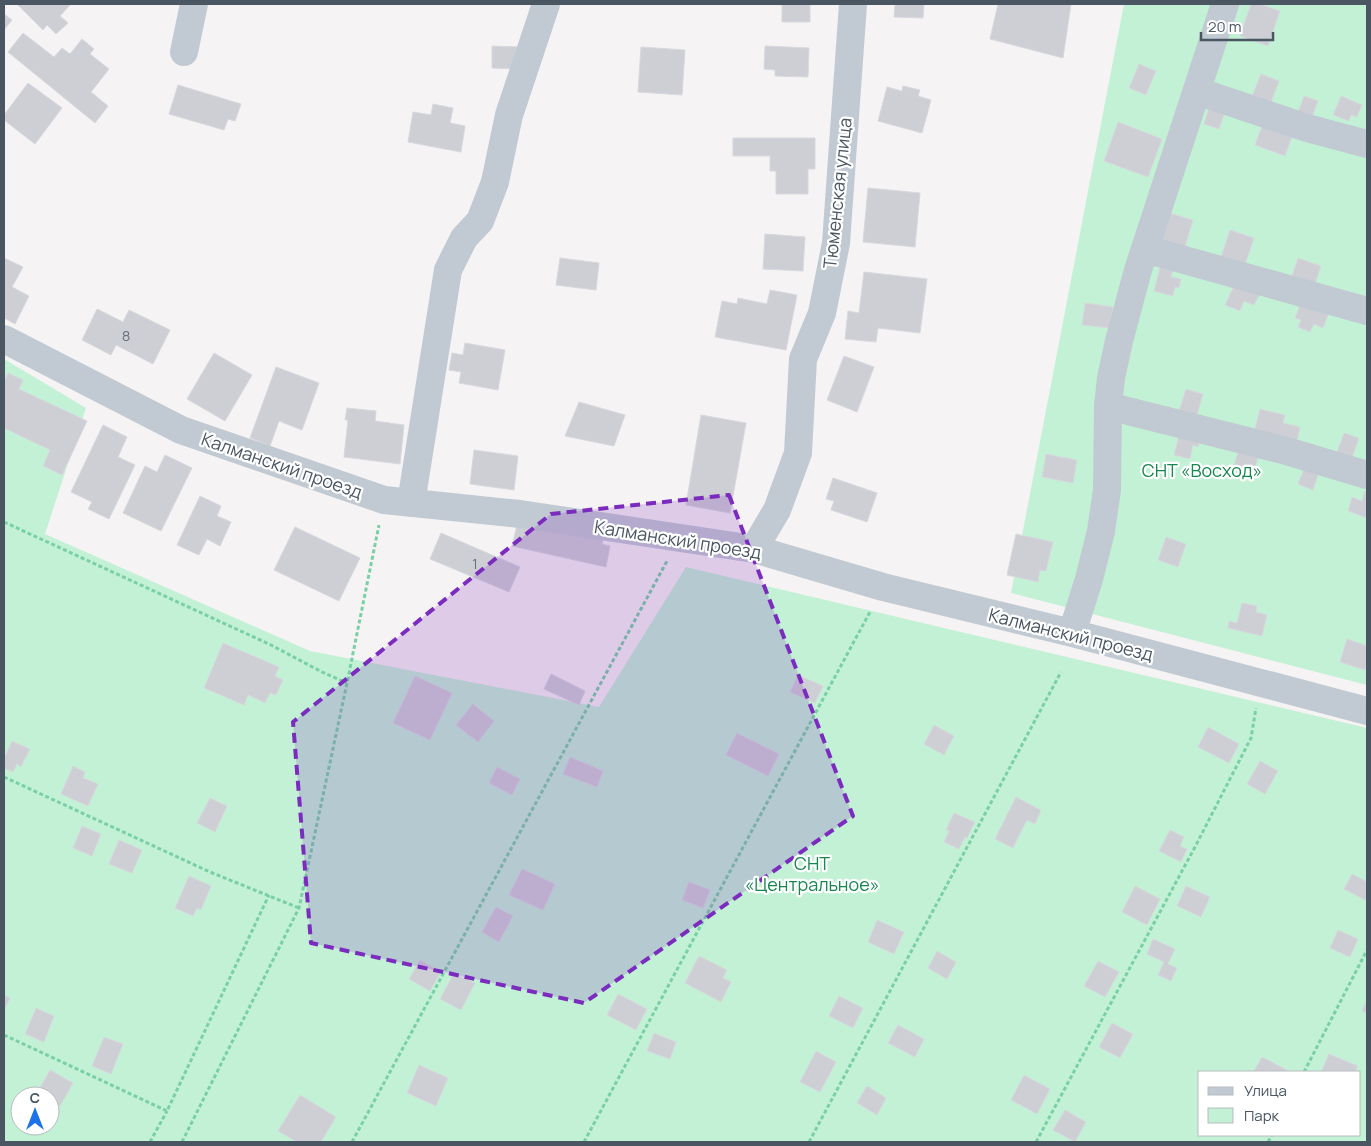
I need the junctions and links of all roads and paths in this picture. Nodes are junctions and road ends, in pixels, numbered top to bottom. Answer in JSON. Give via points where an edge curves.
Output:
{"nodes":[{"id":1,"x":194,"y":4,"type":"edge"},
{"id":2,"x":546,"y":4,"type":"edge"},
{"id":3,"x":853,"y":4,"type":"edge"},
{"id":4,"x":1225,"y":4,"type":"edge"},
{"id":5,"x":184,"y":52,"type":"dead end"},
{"id":6,"x":1197,"y":91,"type":"junction"},
{"id":7,"x":1367,"y":144,"type":"edge"},
{"id":8,"x":1146,"y":249,"type":"junction"},
{"id":9,"x":1367,"y":311,"type":"edge"},
{"id":10,"x":4,"y":339,"type":"edge"},
{"id":11,"x":1108,"y":406,"type":"junction"},
{"id":12,"x":1367,"y":475,"type":"edge"},
{"id":13,"x":384,"y":500,"type":"junction"},
{"id":14,"x":412,"y":503,"type":"junction"},
{"id":15,"x":4,"y":522,"type":"edge"},
{"id":16,"x":679,"y":538,"type":"junction"},
{"id":17,"x":754,"y":549,"type":"junction"},
{"id":18,"x":883,"y":587,"type":"junction"},
{"id":19,"x":1072,"y":633,"type":"junction"},
{"id":20,"x":1060,"y":672,"type":"dead end"},
{"id":21,"x":1258,"y":682,"type":"junction"},
{"id":22,"x":348,"y":683,"type":"junction"},
{"id":23,"x":1367,"y":711,"type":"edge"},
{"id":24,"x":4,"y":777,"type":"edge"},
{"id":25,"x":269,"y":895,"type":"junction"},
{"id":26,"x":299,"y":908,"type":"junction"},
{"id":27,"x":1367,"y":950,"type":"edge"},
{"id":28,"x":4,"y":1035,"type":"edge"},
{"id":29,"x":1305,"y":1071,"type":"edge"},
{"id":30,"x":167,"y":1111,"type":"junction"},
{"id":31,"x":150,"y":1142,"type":"edge"},
{"id":32,"x":182,"y":1142,"type":"edge"},
{"id":33,"x":352,"y":1142,"type":"edge"},
{"id":34,"x":584,"y":1142,"type":"edge"},
{"id":35,"x":809,"y":1142,"type":"edge"},
{"id":36,"x":1036,"y":1142,"type":"edge"}],
"edges":[{"from":1,"to":5,"type":"street"},
{"from":2,"to":14,"type":"street","via":[[509,115],[495,182],[480,220],[464,238],[448,270]]},
{"from":3,"to":17,"type":"street","name":"Тюменская улица","via":[[836,243],[822,313],[803,359],[798,453],[777,510]]},
{"from":4,"to":6,"type":"street"},
{"from":6,"to":7,"type":"street","via":[[1307,128]]},
{"from":6,"to":8,"type":"street"},
{"from":8,"to":9,"type":"street"},
{"from":8,"to":11,"type":"street","via":[[1119,341]]},
{"from":10,"to":13,"type":"street","name":"Калманский проезд","via":[[181,430]]},
{"from":11,"to":12,"type":"street","via":[[1283,450]]},
{"from":11,"to":19,"type":"street","via":[[1107,490],[1101,531]]},
{"from":13,"to":14,"type":"street","name":"Калманский проезд"},
{"from":13,"to":22,"type":"path"},
{"from":14,"to":16,"type":"street","name":"Калманский проезд","via":[[520,514]]},
{"from":15,"to":22,"type":"path"},
{"from":16,"to":17,"type":"street","name":"Калманский проезд"},
{"from":16,"to":33,"type":"path"},
{"from":17,"to":18,"type":"street","name":"Калманский проезд"},
{"from":18,"to":19,"type":"street","name":"Калманский проезд"},
{"from":18,"to":34,"type":"path"},
{"from":19,"to":21,"type":"street","name":"Калманский проезд"},
{"from":20,"to":35,"type":"path"},
{"from":21,"to":23,"type":"street","name":"Калманский проезд"},
{"from":21,"to":36,"type":"path","via":[[1251,738]]},
{"from":22,"to":26,"type":"path"},
{"from":24,"to":25,"type":"path","via":[[210,872]]},
{"from":25,"to":26,"type":"path"},
{"from":25,"to":30,"type":"path"},
{"from":26,"to":32,"type":"path"},
{"from":27,"to":29,"type":"path"},
{"from":28,"to":30,"type":"path"},
{"from":30,"to":31,"type":"path"}]}
